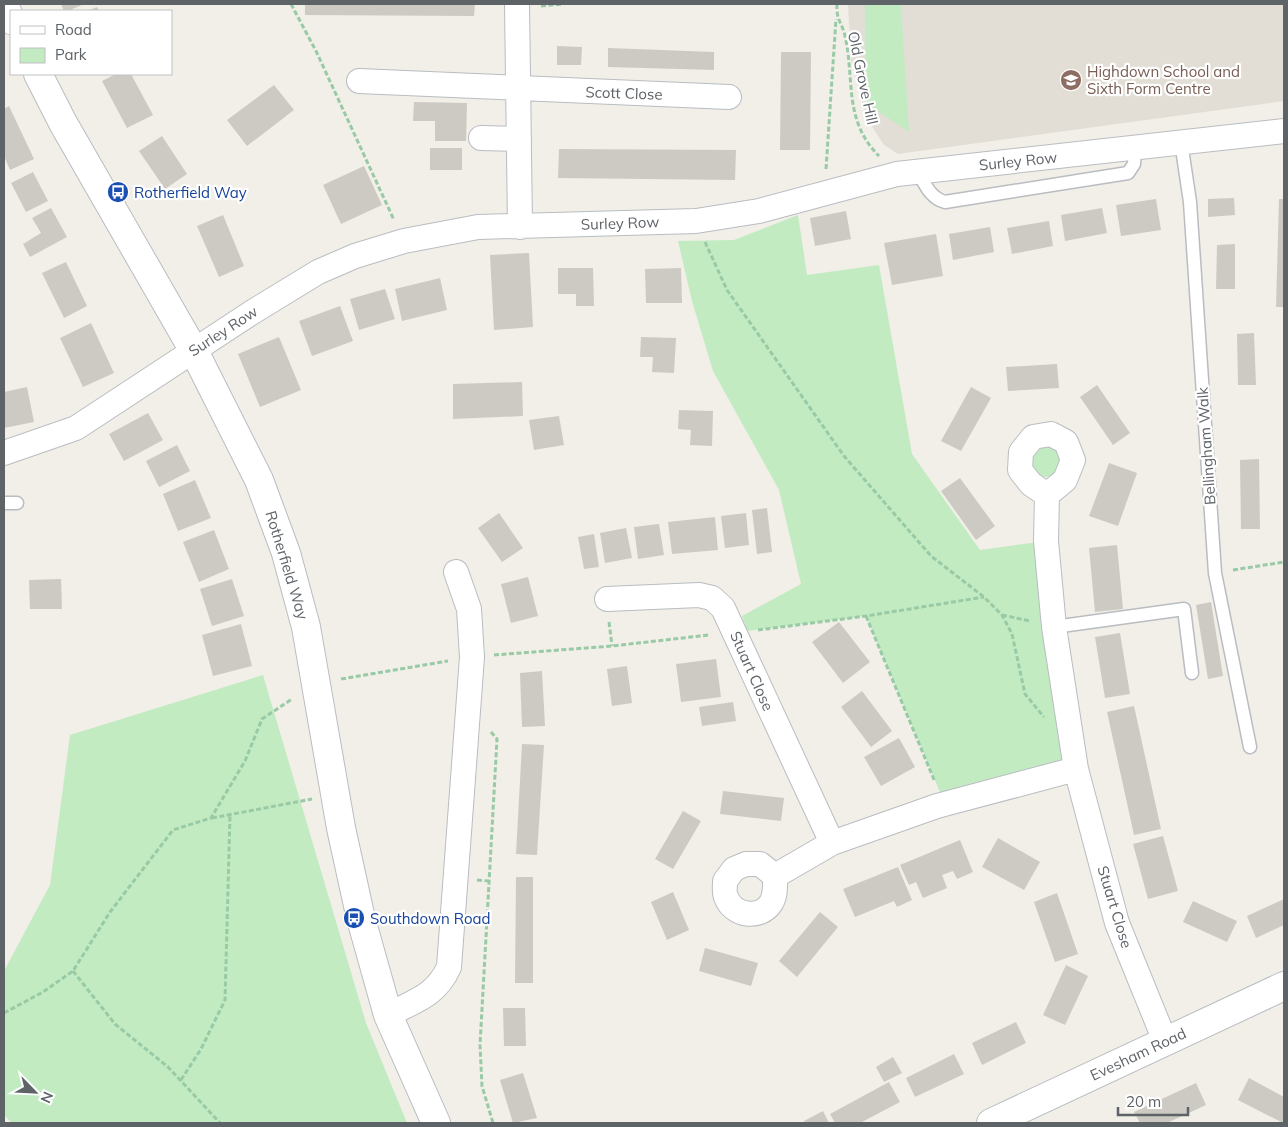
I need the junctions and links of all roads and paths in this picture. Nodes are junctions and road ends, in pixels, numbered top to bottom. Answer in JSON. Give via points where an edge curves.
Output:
{"nodes":[{"id":1,"x":4,"y":4,"type":"edge"},
{"id":2,"x":291,"y":4,"type":"edge"},
{"id":3,"x":517,"y":4,"type":"edge"},
{"id":4,"x":837,"y":4,"type":"edge"},
{"id":5,"x":10,"y":18,"type":"edge"},
{"id":6,"x":836,"y":18,"type":"junction"},
{"id":7,"x":39,"y":75,"type":"edge"},
{"id":8,"x":359,"y":81,"type":"dead end"},
{"id":9,"x":518,"y":89,"type":"junction"},
{"id":10,"x":729,"y":97,"type":"dead end"},
{"id":11,"x":1284,"y":131,"type":"edge"},
{"id":12,"x":482,"y":138,"type":"dead end"},
{"id":13,"x":518,"y":139,"type":"junction"},
{"id":14,"x":1181,"y":142,"type":"junction"},
{"id":15,"x":1135,"y":148,"type":"junction"},
{"id":16,"x":907,"y":173,"type":"junction"},
{"id":17,"x":824,"y":192,"type":"junction"},
{"id":18,"x":696,"y":221,"type":"junction"},
{"id":19,"x":520,"y":227,"type":"junction"},
{"id":20,"x":404,"y":241,"type":"junction"},
{"id":21,"x":194,"y":351,"type":"junction"},
{"id":22,"x":4,"y":453,"type":"edge"},
{"id":23,"x":1047,"y":495,"type":"dead end"},
{"id":24,"x":4,"y":503,"type":"edge"},
{"id":25,"x":17,"y":503,"type":"dead end"},
{"id":26,"x":1284,"y":562,"type":"edge"},
{"id":27,"x":456,"y":572,"type":"dead end"},
{"id":28,"x":1216,"y":573,"type":"junction"},
{"id":29,"x":607,"y":599,"type":"dead end"},
{"id":30,"x":866,"y":616,"type":"dead end"},
{"id":31,"x":1054,"y":627,"type":"junction"},
{"id":32,"x":472,"y":656,"type":"junction"},
{"id":33,"x":1192,"y":673,"type":"dead end"},
{"id":34,"x":316,"y":684,"type":"junction"},
{"id":35,"x":468,"y":708,"type":"junction"},
{"id":36,"x":1070,"y":745,"type":"junction"},
{"id":37,"x":1250,"y":747,"type":"dead end"},
{"id":38,"x":1076,"y":769,"type":"junction"},
{"id":39,"x":335,"y":794,"type":"junction"},
{"id":40,"x":945,"y":804,"type":"junction"},
{"id":41,"x":230,"y":815,"type":"junction"},
{"id":42,"x":211,"y":818,"type":"junction"},
{"id":43,"x":832,"y":844,"type":"junction"},
{"id":44,"x":775,"y":876,"type":"dead end"},
{"id":45,"x":73,"y":971,"type":"junction"},
{"id":46,"x":1284,"y":986,"type":"edge"},
{"id":47,"x":4,"y":1013,"type":"edge"},
{"id":48,"x":388,"y":1015,"type":"junction"},
{"id":49,"x":1165,"y":1041,"type":"junction"},
{"id":50,"x":181,"y":1080,"type":"junction"},
{"id":51,"x":1022,"y":1116,"type":"edge"},
{"id":52,"x":220,"y":1123,"type":"edge"},
{"id":53,"x":436,"y":1123,"type":"edge"},
{"id":54,"x":493,"y":1123,"type":"edge"},
{"id":55,"x":991,"y":1123,"type":"edge"}],
"edges":[{"from":1,"to":5,"type":"street"},
{"from":2,"to":20,"type":"path"},
{"from":3,"to":9,"type":"street"},
{"from":4,"to":6,"type":"path","name":"Old Grove Hill"},
{"from":6,"to":16,"type":"path","name":"Old Grove Hill","via":[[845,35],[849,84],[857,124],[871,149]]},
{"from":6,"to":17,"type":"path"},
{"from":7,"to":21,"type":"street","name":"Rotherfield Way"},
{"from":8,"to":9,"type":"street","name":"Scott Close"},
{"from":9,"to":10,"type":"street","name":"Scott Close"},
{"from":9,"to":13,"type":"street"},
{"from":11,"to":14,"type":"street","name":"Surley Row"},
{"from":12,"to":13,"type":"street"},
{"from":13,"to":19,"type":"street"},
{"from":14,"to":15,"type":"street","name":"Surley Row"},
{"from":14,"to":28,"type":"lane","name":"Bellingham Walk","via":[[1190,202]]},
{"from":15,"to":16,"type":"street","name":"Surley Row"},
{"from":15,"to":16,"type":"lane","via":[[1134,164],[1128,173],[945,202],[937,200]]},
{"from":16,"to":17,"type":"street","name":"Surley Row"},
{"from":17,"to":18,"type":"street","name":"Surley Row","via":[[759,211]]},
{"from":18,"to":19,"type":"street","name":"Surley Row"},
{"from":18,"to":36,"type":"path","via":[[728,290],[844,456],[931,556],[1002,614],[1012,634],[1025,694]]},
{"from":19,"to":20,"type":"street","name":"Surley Row","via":[[478,227]]},
{"from":20,"to":21,"type":"street","name":"Surley Row","via":[[355,256],[318,272]]},
{"from":21,"to":22,"type":"street","name":"Surley Row","via":[[76,428]]},
{"from":21,"to":34,"type":"street","name":"Rotherfield Way","via":[[259,480],[286,553],[306,627]]},
{"from":23,"to":31,"type":"street","name":"Stuart Close","via":[[1046,541]]},
{"from":24,"to":25,"type":"lane"},
{"from":26,"to":28,"type":"path"},
{"from":27,"to":32,"type":"street","via":[[469,609]]},
{"from":28,"to":37,"type":"lane","name":"Bellingham Walk"},
{"from":29,"to":43,"type":"street","name":"Stuart Close","via":[[699,595],[712,598],[723,608]]},
{"from":30,"to":40,"type":"path"},
{"from":31,"to":33,"type":"lane","via":[[1184,608]]},
{"from":31,"to":36,"type":"street","name":"Stuart Close"},
{"from":32,"to":34,"type":"path"},
{"from":32,"to":35,"type":"street"},
{"from":34,"to":39,"type":"street","name":"Rotherfield Way"},
{"from":34,"to":42,"type":"path","via":[[262,719],[244,761]]},
{"from":35,"to":48,"type":"street","via":[[448,968],[443,981],[433,992]]},
{"from":35,"to":54,"type":"path","via":[[497,740],[480,1045],[482,1086]]},
{"from":36,"to":38,"type":"street","name":"Stuart Close"},
{"from":38,"to":40,"type":"street"},
{"from":38,"to":49,"type":"street","name":"Stuart Close","via":[[1117,923]]},
{"from":39,"to":41,"type":"path"},
{"from":39,"to":48,"type":"street","name":"Rotherfield Way","via":[[360,919]]},
{"from":40,"to":43,"type":"street"},
{"from":41,"to":42,"type":"path"},
{"from":41,"to":50,"type":"path","via":[[225,1000],[201,1049]]},
{"from":42,"to":45,"type":"path","via":[[173,830],[110,912]]},
{"from":43,"to":44,"type":"street"},
{"from":45,"to":47,"type":"path"},
{"from":45,"to":50,"type":"path","via":[[115,1024]]},
{"from":46,"to":49,"type":"street","name":"Evesham Road"},
{"from":48,"to":53,"type":"street"},
{"from":49,"to":51,"type":"street","name":"Evesham Road"},
{"from":50,"to":52,"type":"path"},
{"from":51,"to":55,"type":"street","name":"Evesham Road"}]}
